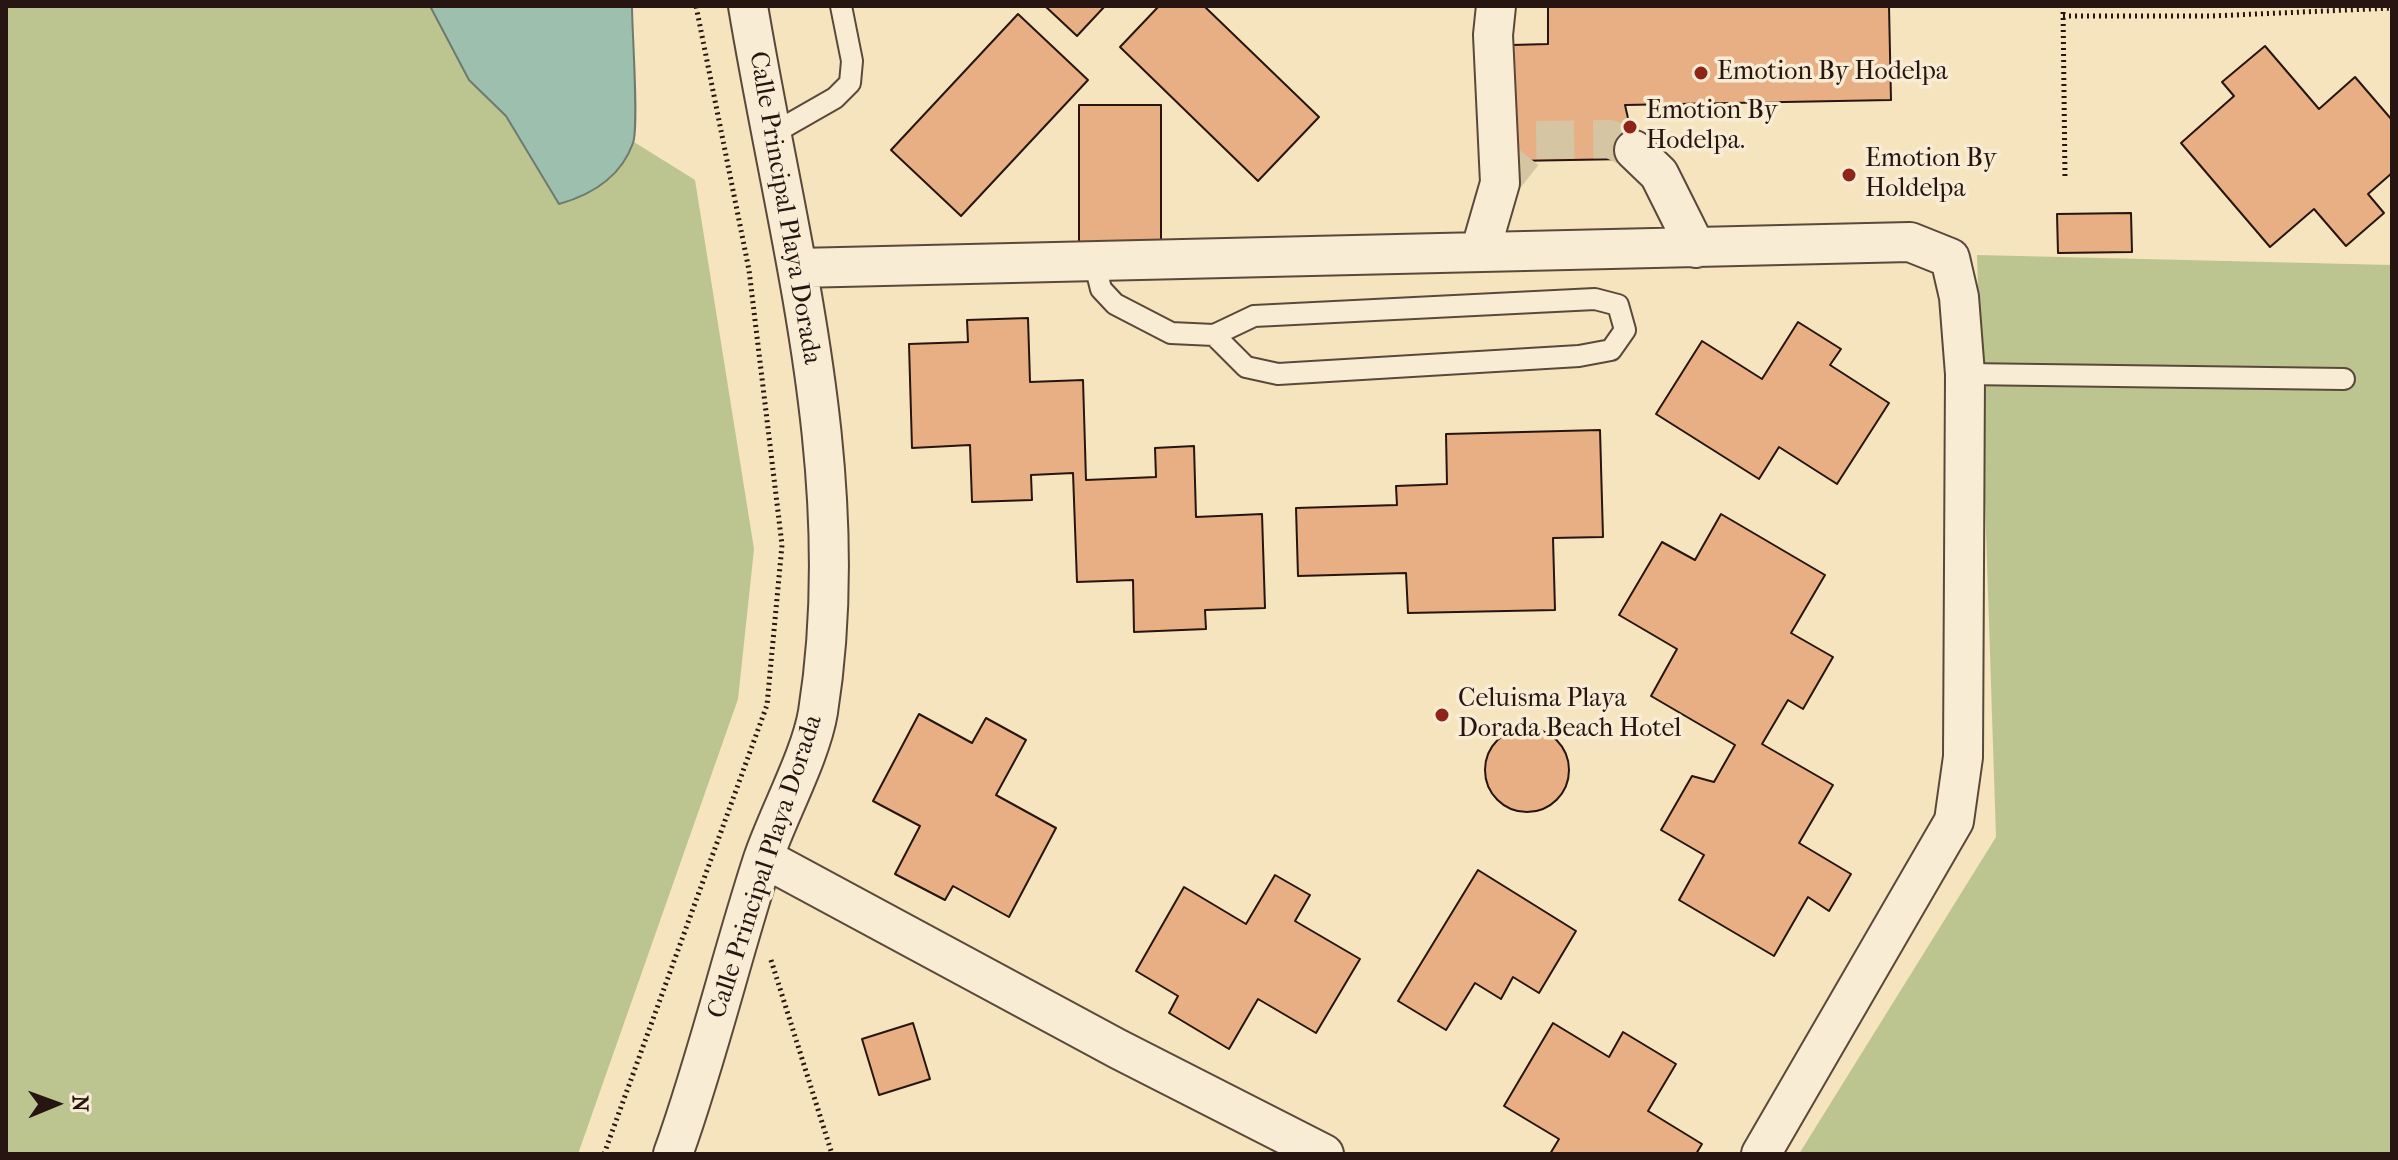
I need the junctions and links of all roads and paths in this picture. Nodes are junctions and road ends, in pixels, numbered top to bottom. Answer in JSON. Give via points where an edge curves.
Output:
{"nodes":[{"id":1,"x":696,"y":6,"type":"edge"},
{"id":2,"x":748,"y":6,"type":"edge"},
{"id":3,"x":841,"y":6,"type":"edge"},
{"id":4,"x":1496,"y":6,"type":"edge"},
{"id":5,"x":2063,"y":6,"type":"edge"},
{"id":6,"x":2392,"y":8,"type":"edge"},
{"id":7,"x":2063,"y":16,"type":"junction"},
{"id":8,"x":772,"y":134,"type":"junction"},
{"id":9,"x":1634,"y":150,"type":"tunnel mouth"},
{"id":10,"x":2065,"y":178,"type":"dead end"},
{"id":11,"x":1696,"y":248,"type":"junction"},
{"id":12,"x":1480,"y":252,"type":"junction"},
{"id":13,"x":1094,"y":261,"type":"junction"},
{"id":14,"x":798,"y":268,"type":"junction"},
{"id":15,"x":1214,"y":335,"type":"junction"},
{"id":16,"x":1965,"y":374,"type":"junction"},
{"id":17,"x":2344,"y":379,"type":"dead end"},
{"id":18,"x":764,"y":858,"type":"junction"},
{"id":19,"x":738,"y":943,"type":"junction"},
{"id":20,"x":604,"y":1154,"type":"edge"},
{"id":21,"x":673,"y":1154,"type":"edge"},
{"id":22,"x":832,"y":1154,"type":"edge"},
{"id":23,"x":1324,"y":1154,"type":"edge"},
{"id":24,"x":1761,"y":1154,"type":"edge"}],
"edges":[{"from":1,"to":20,"type":"path","via":[[749,270],[782,545],[767,705]]},
{"from":2,"to":8,"type":"street","name":"Calle Principal Playa Dorada"},
{"from":3,"to":8,"type":"lane","via":[[852,61],[850,83],[835,98]]},
{"from":4,"to":12,"type":"street","via":[[1500,183]]},
{"from":5,"to":7,"type":"path"},
{"from":6,"to":7,"type":"path"},
{"from":7,"to":10,"type":"path"},
{"from":8,"to":14,"type":"street","name":"Calle Principal Playa Dorada"},
{"from":9,"to":11,"type":"street","via":[[1659,174]]},
{"from":11,"to":12,"type":"street"},
{"from":11,"to":16,"type":"street","via":[[1910,242],[1950,258]]},
{"from":12,"to":13,"type":"street"},
{"from":13,"to":14,"type":"street"},
{"from":13,"to":15,"type":"lane","via":[[1101,289],[1115,304],[1171,333]]},
{"from":14,"to":18,"type":"street","name":"Calle Principal Playa Dorada","via":[[824,435],[829,546],[824,667],[817,717]]},
{"from":15,"to":15,"type":"lane","via":[[1254,316],[1595,299],[1618,305],[1625,330],[1611,350],[1579,356],[1278,374],[1246,367]]},
{"from":16,"to":17,"type":"lane"},
{"from":16,"to":24,"type":"street","via":[[1963,757],[1954,821]]},
{"from":18,"to":19,"type":"street","name":"Calle Principal Playa Dorada"},
{"from":18,"to":23,"type":"street"},
{"from":19,"to":21,"type":"street","name":"Calle Principal Playa Dorada"},
{"from":19,"to":22,"type":"path","via":[[772,961]]}]}
